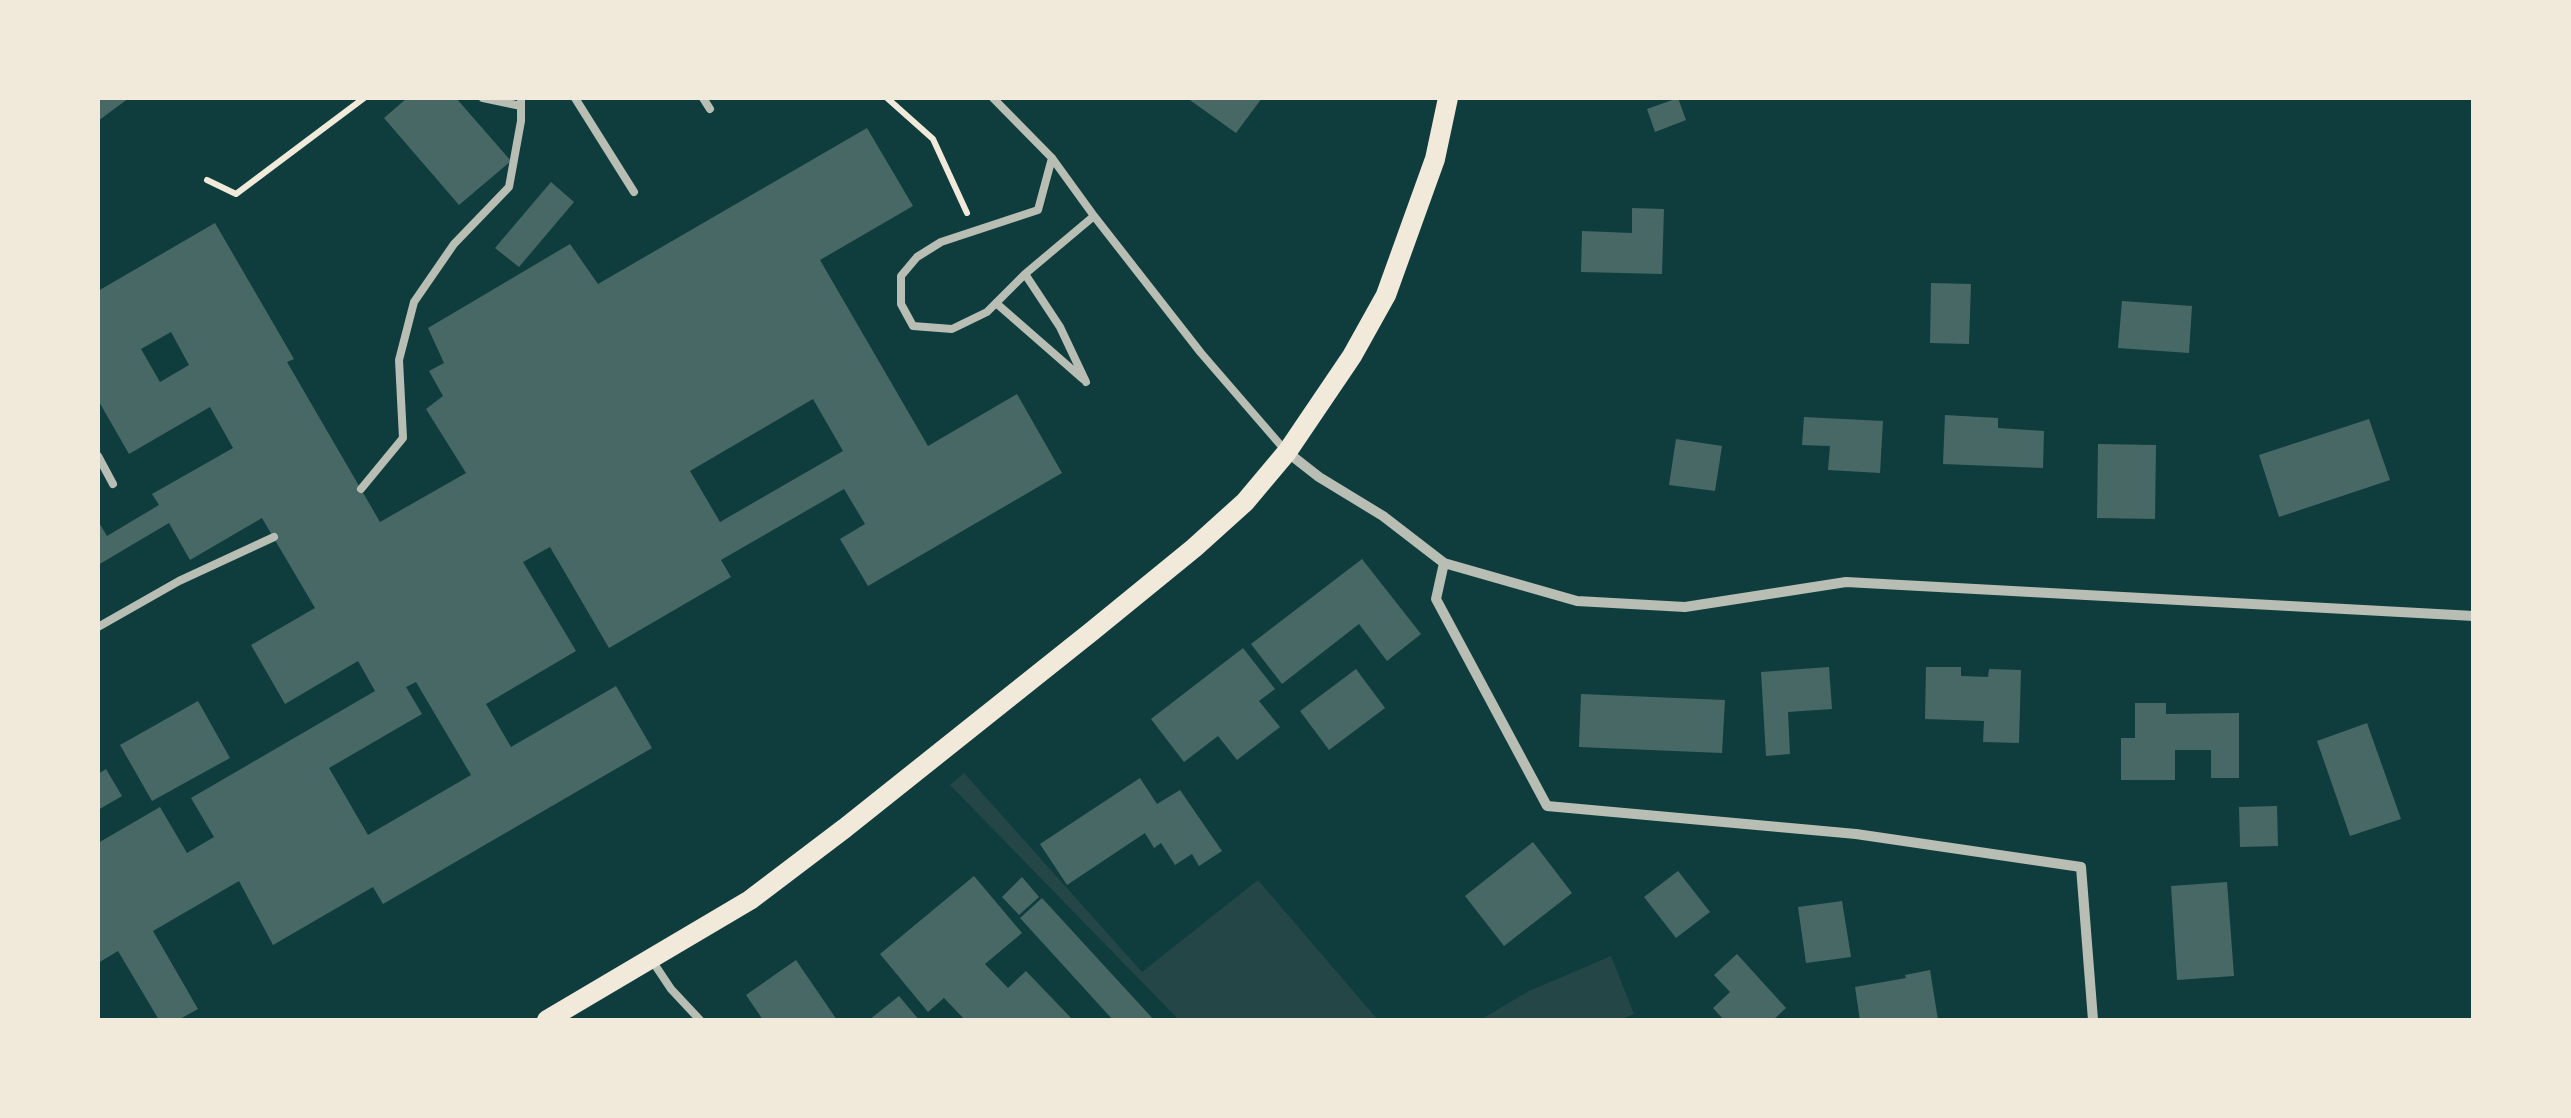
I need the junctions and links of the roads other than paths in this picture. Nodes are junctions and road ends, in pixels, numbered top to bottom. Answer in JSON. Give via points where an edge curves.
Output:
{"nodes":[{"id":1,"x":482,"y":98,"type":"edge"},
{"id":2,"x":575,"y":98,"type":"edge"},
{"id":3,"x":702,"y":98,"type":"edge"},
{"id":4,"x":992,"y":98,"type":"edge"},
{"id":5,"x":1448,"y":98,"type":"edge"},
{"id":6,"x":521,"y":102,"type":"edge"},
{"id":7,"x":710,"y":109,"type":"dead end"},
{"id":8,"x":1052,"y":158,"type":"junction"},
{"id":9,"x":634,"y":192,"type":"dead end"},
{"id":10,"x":1094,"y":216,"type":"junction"},
{"id":11,"x":1025,"y":274,"type":"junction"},
{"id":12,"x":996,"y":303,"type":"junction"},
{"id":13,"x":1287,"y":452,"type":"junction"},
{"id":14,"x":98,"y":456,"type":"edge"},
{"id":15,"x":114,"y":484,"type":"dead end"},
{"id":16,"x":361,"y":489,"type":"dead end"},
{"id":17,"x":274,"y":537,"type":"dead end"},
{"id":18,"x":1444,"y":563,"type":"junction"},
{"id":19,"x":2474,"y":616,"type":"edge"},
{"id":20,"x":98,"y":627,"type":"edge"},
{"id":21,"x":652,"y":959,"type":"junction"},
{"id":22,"x":547,"y":1020,"type":"edge"},
{"id":23,"x":700,"y":1020,"type":"edge"},
{"id":24,"x":2094,"y":1020,"type":"edge"}],
"edges":[{"from":1,"to":6,"type":"lane"},
{"from":2,"to":9,"type":"lane"},
{"from":3,"to":7,"type":"lane"},
{"from":4,"to":8,"type":"lane"},
{"from":5,"to":13,"type":"main road","via":[[1435,160],[1386,295]]},
{"from":6,"to":16,"type":"lane","via":[[509,188],[454,244],[414,302],[399,360],[403,438]]},
{"from":8,"to":10,"type":"lane"},
{"from":8,"to":12,"type":"lane","via":[[1038,210],[941,242],[901,276],[901,304],[912,326],[952,329]]},
{"from":10,"to":11,"type":"lane"},
{"from":10,"to":13,"type":"lane"},
{"from":11,"to":12,"type":"lane"},
{"from":11,"to":12,"type":"lane","via":[[1086,382]]},
{"from":13,"to":18,"type":"street"},
{"from":13,"to":21,"type":"main road","via":[[1194,548],[957,740],[750,900]]},
{"from":14,"to":15,"type":"lane"},
{"from":17,"to":20,"type":"lane"},
{"from":18,"to":19,"type":"street","via":[[1577,600],[1685,607],[1846,582]]},
{"from":18,"to":24,"type":"street","via":[[1436,599],[1547,806],[1856,834],[2081,867]]},
{"from":21,"to":22,"type":"main road"},
{"from":21,"to":23,"type":"lane"}]}
